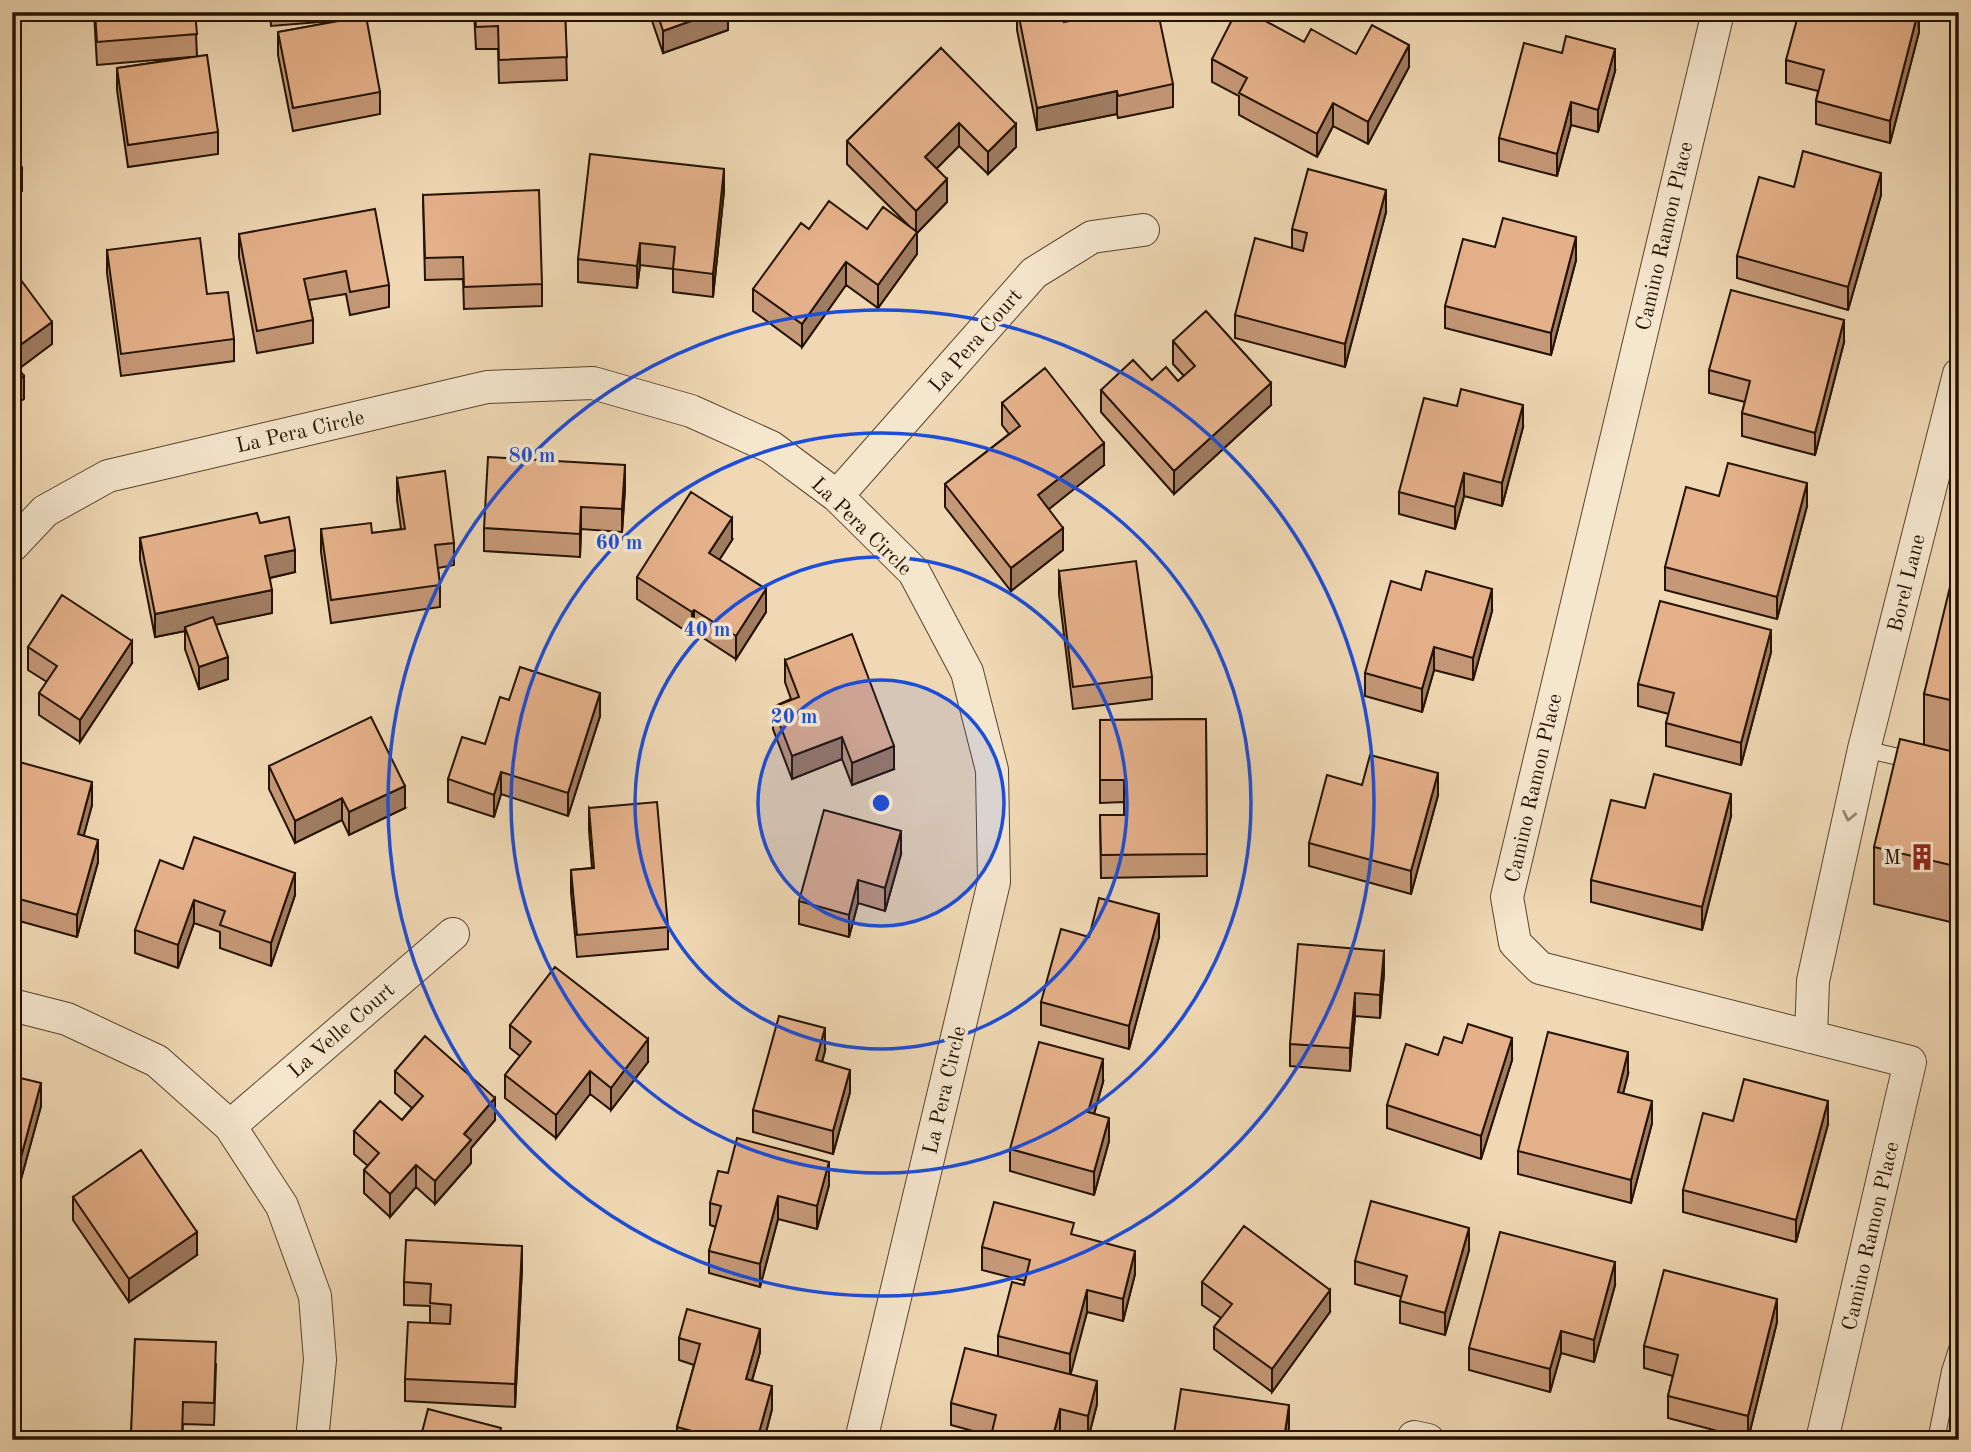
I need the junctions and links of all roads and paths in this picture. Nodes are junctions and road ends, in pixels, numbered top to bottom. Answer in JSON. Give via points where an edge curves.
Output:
{"nodes":[{"id":1,"x":1718,"y":12,"type":"edge"},
{"id":2,"x":1143,"y":230,"type":"dead end"},
{"id":3,"x":1959,"y":374,"type":"edge"},
{"id":4,"x":1953,"y":417,"type":"edge"},
{"id":5,"x":837,"y":496,"type":"junction"},
{"id":6,"x":12,"y":546,"type":"edge"},
{"id":7,"x":1864,"y":749,"type":"junction"},
{"id":8,"x":1931,"y":765,"type":"edge"},
{"id":9,"x":453,"y":934,"type":"dead end"},
{"id":10,"x":12,"y":1005,"type":"edge"},
{"id":11,"x":1811,"y":1037,"type":"junction"},
{"id":12,"x":230,"y":1126,"type":"junction"},
{"id":13,"x":1959,"y":1343,"type":"edge"},
{"id":14,"x":312,"y":1440,"type":"edge"},
{"id":15,"x":861,"y":1440,"type":"edge"},
{"id":16,"x":1822,"y":1440,"type":"edge"},
{"id":17,"x":1936,"y":1440,"type":"edge"}],
"edges":[{"from":1,"to":11,"type":"street","name":"Camino Ramon Place","via":[[1507,897],[1515,943],[1541,968]]},
{"from":2,"to":5,"type":"street","name":"La Pera Court","via":[[1092,237],[1034,273]]},
{"from":3,"to":4,"type":"street","name":"Borel Lane"},
{"from":4,"to":7,"type":"street","name":"Borel Lane"},
{"from":5,"to":6,"type":"street","name":"La Pera Circle","via":[[771,447],[691,411],[593,383],[487,387],[108,476],[45,511]]},
{"from":5,"to":15,"type":"street","name":"La Pera Circle","via":[[914,572],[967,672],[992,770],[994,882]]},
{"from":7,"to":8,"type":"lane"},
{"from":7,"to":11,"type":"street","name":"Borel Lane","one_way":true,"via":[[1812,981]]},
{"from":9,"to":12,"type":"street","name":"La Velle Court"},
{"from":10,"to":12,"type":"street","via":[[67,1019],[157,1061]]},
{"from":11,"to":16,"type":"street","name":"Camino Ramon Place","via":[[1910,1062]]},
{"from":12,"to":14,"type":"street","via":[[282,1206],[315,1296],[320,1360]]},
{"from":13,"to":17,"type":"lane"}]}
